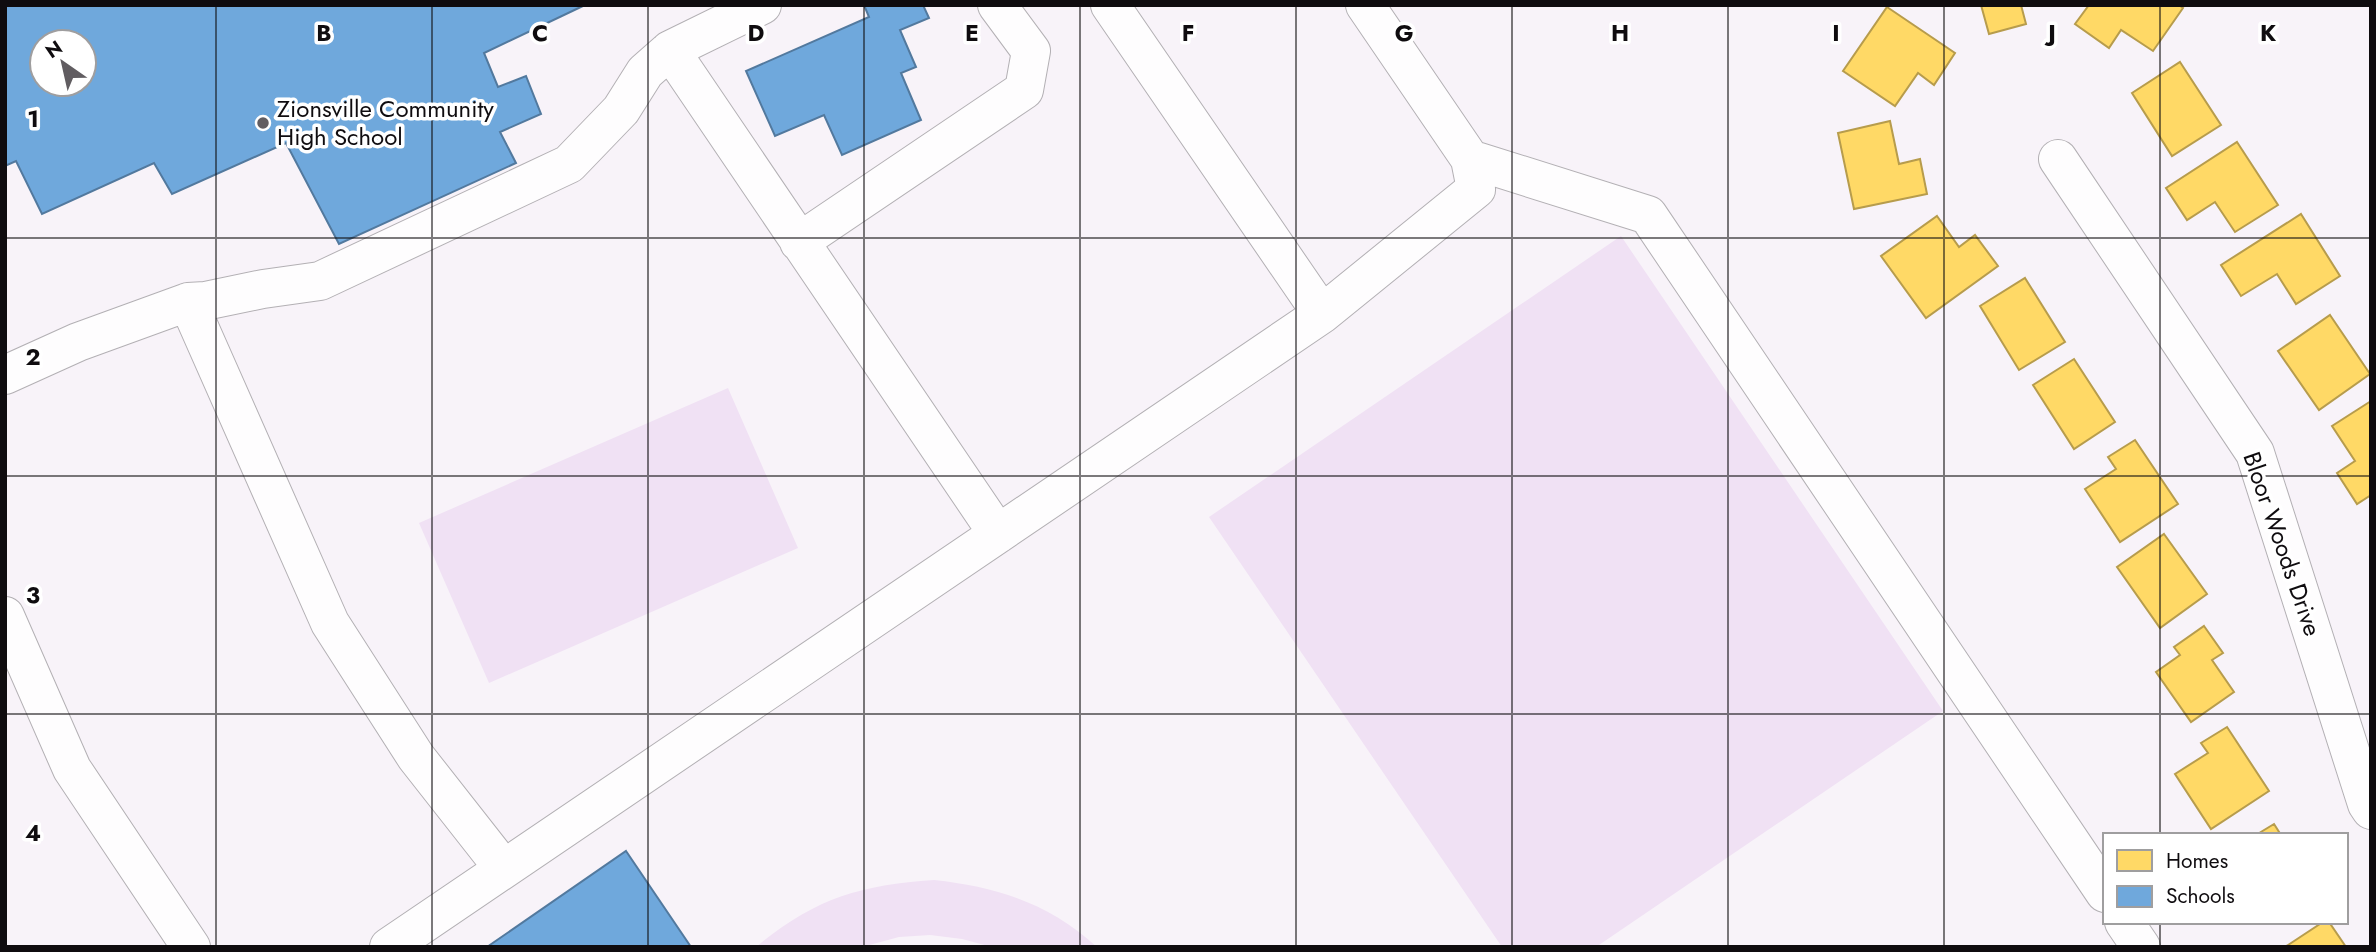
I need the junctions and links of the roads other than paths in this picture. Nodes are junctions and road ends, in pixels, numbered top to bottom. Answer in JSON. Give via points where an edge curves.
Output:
{"nodes":[{"id":1,"x":762,"y":5,"type":"edge"},
{"id":2,"x":997,"y":5,"type":"edge"},
{"id":3,"x":1110,"y":5,"type":"edge"},
{"id":4,"x":1365,"y":5,"type":"edge"},
{"id":5,"x":670,"y":50,"type":"junction"},
{"id":6,"x":1470,"y":159,"type":"junction"},
{"id":7,"x":2058,"y":159,"type":"dead end"},
{"id":8,"x":799,"y":242,"type":"junction"},
{"id":9,"x":188,"y":302,"type":"junction"},
{"id":10,"x":1322,"y":314,"type":"junction"},
{"id":11,"x":5,"y":375,"type":"edge"},
{"id":12,"x":998,"y":534,"type":"junction"},
{"id":13,"x":5,"y":616,"type":"edge"},
{"id":14,"x":2371,"y":810,"type":"edge"},
{"id":15,"x":504,"y":869,"type":"junction"},
{"id":16,"x":2103,"y":890,"type":"edge"},
{"id":17,"x":2125,"y":924,"type":"edge"},
{"id":18,"x":191,"y":947,"type":"edge"},
{"id":19,"x":389,"y":947,"type":"edge"},
{"id":20,"x":2141,"y":947,"type":"edge"}],
"edges":[{"from":1,"to":5,"type":"street"},
{"from":2,"to":8,"type":"street","via":[[1031,51],[1024,90]]},
{"from":3,"to":10,"type":"street"},
{"from":4,"to":6,"type":"street"},
{"from":5,"to":8,"type":"street"},
{"from":5,"to":9,"type":"street","via":[[645,72],[621,110],[569,164],[320,281]]},
{"from":6,"to":10,"type":"street","via":[[1476,189]]},
{"from":6,"to":16,"type":"street","via":[[1648,215]]},
{"from":7,"to":14,"type":"street","name":"Bloor Woods Drive","via":[[2255,453]]},
{"from":8,"to":12,"type":"street"},
{"from":9,"to":11,"type":"street","via":[[78,342]]},
{"from":9,"to":15,"type":"street","via":[[330,623],[416,757]]},
{"from":10,"to":12,"type":"street"},
{"from":12,"to":15,"type":"street"},
{"from":13,"to":18,"type":"street","via":[[72,769]]},
{"from":15,"to":19,"type":"street"},
{"from":17,"to":20,"type":"street"}]}
